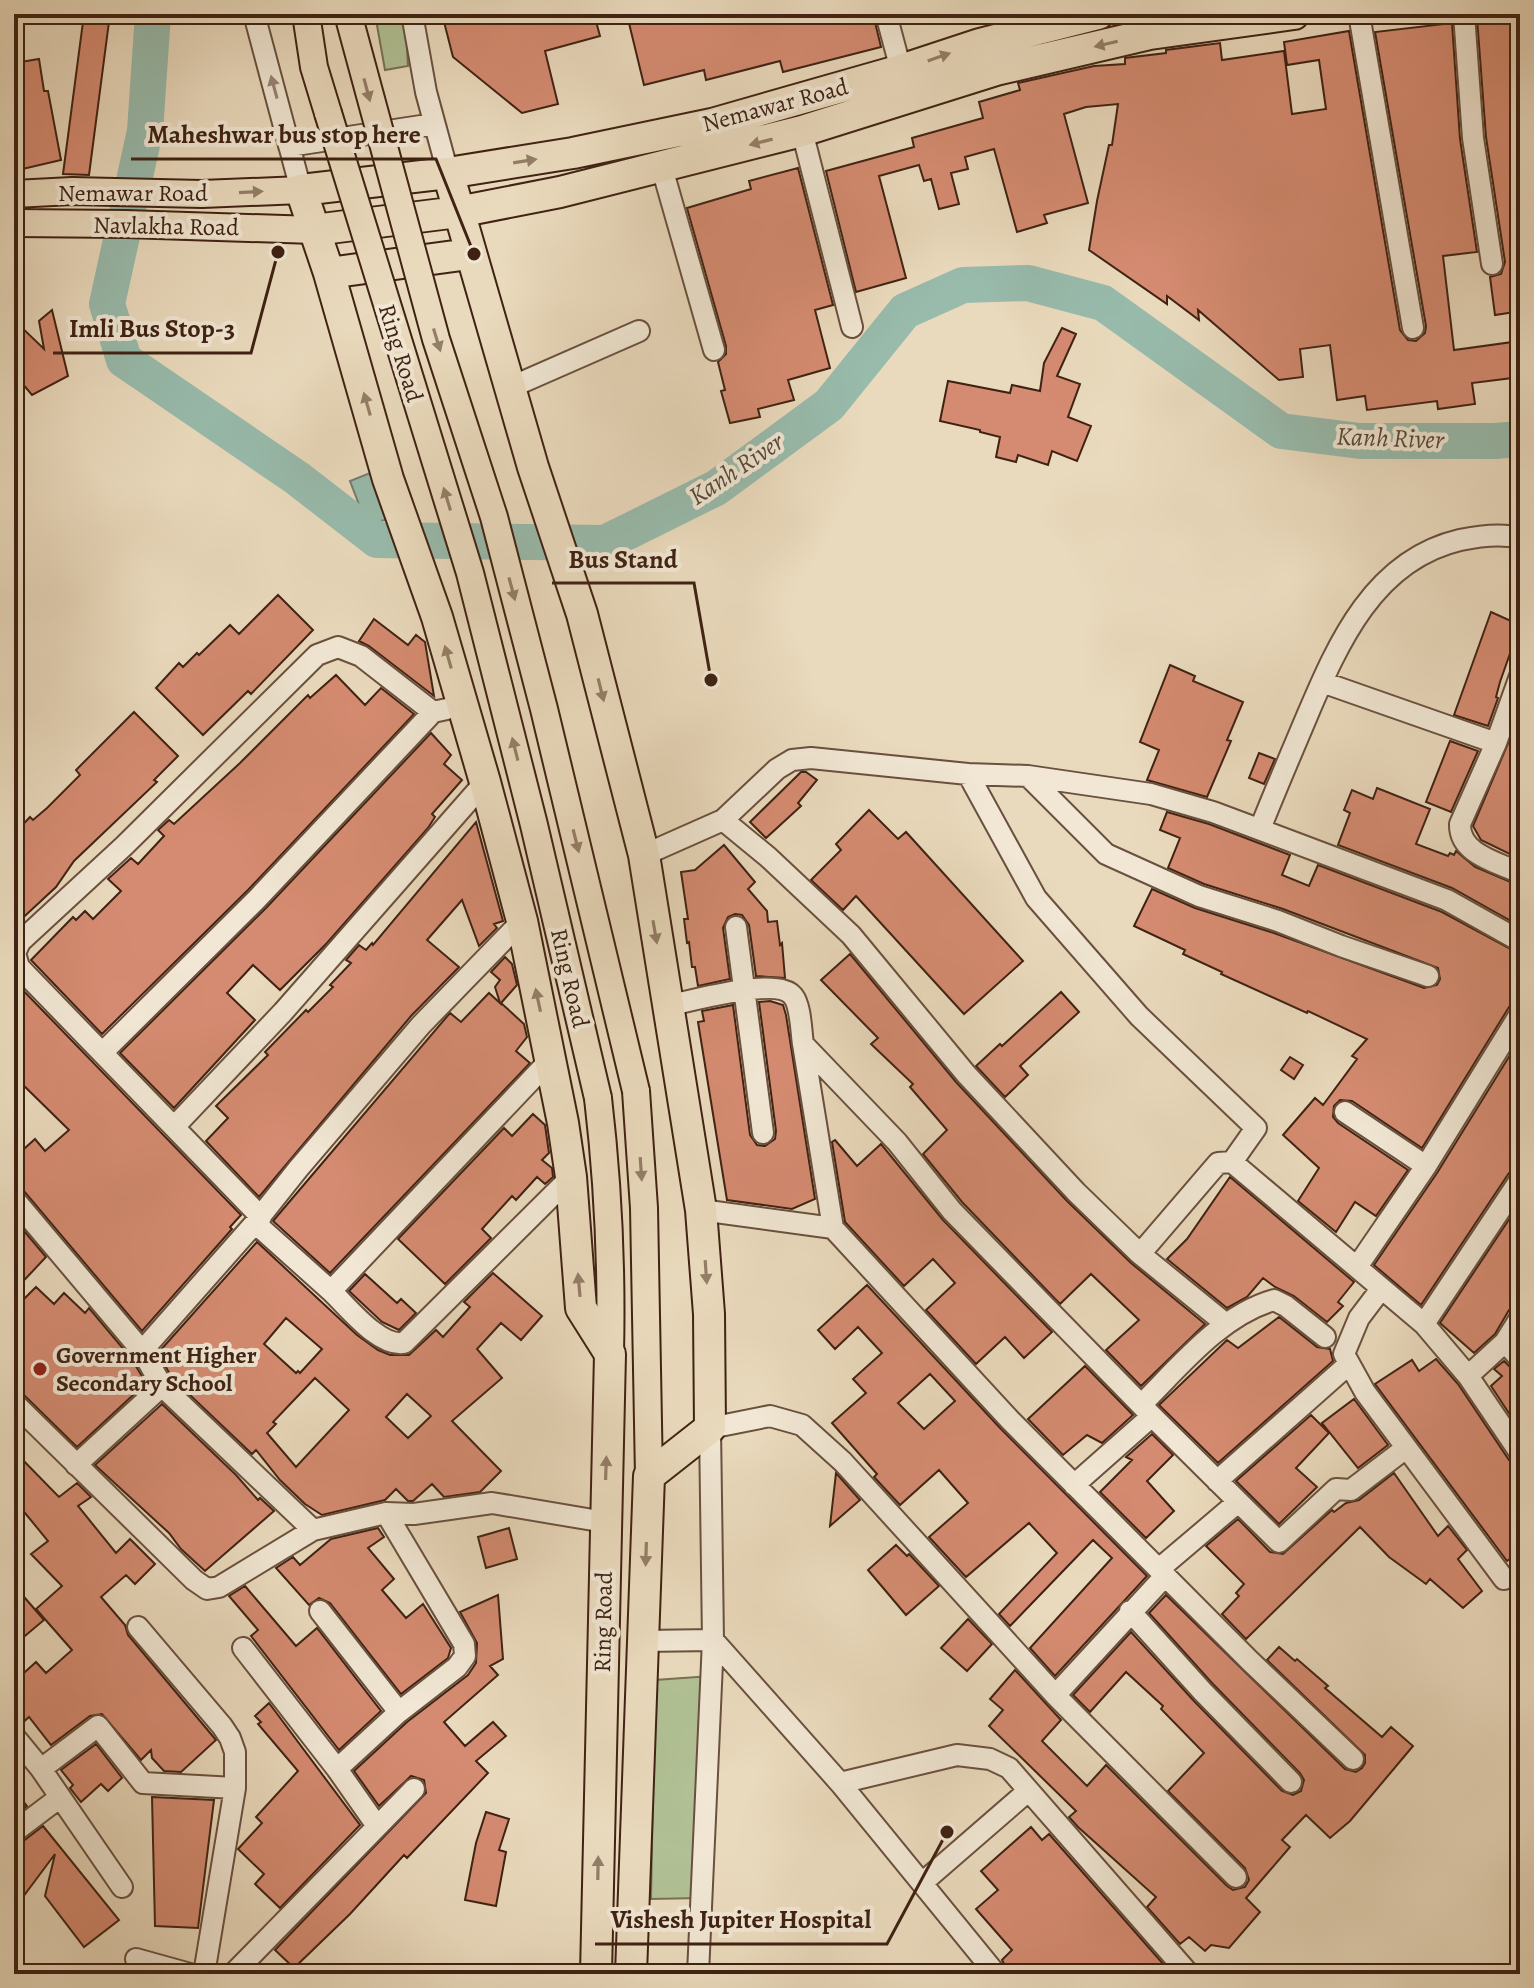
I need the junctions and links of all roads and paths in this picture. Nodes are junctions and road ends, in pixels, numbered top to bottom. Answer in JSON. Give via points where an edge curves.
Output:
{"nodes":[{"id":1,"x":254,"y":14,"type":"edge"},
{"id":2,"x":306,"y":14,"type":"edge"},
{"id":3,"x":348,"y":14,"type":"edge"},
{"id":4,"x":412,"y":14,"type":"edge"},
{"id":5,"x":886,"y":14,"type":"edge"},
{"id":6,"x":1098,"y":14,"type":"edge"},
{"id":7,"x":1294,"y":14,"type":"edge"},
{"id":8,"x":1359,"y":14,"type":"edge"},
{"id":9,"x":1464,"y":14,"type":"edge"},
{"id":10,"x":1149,"y":24,"type":"edge"},
{"id":11,"x":901,"y":70,"type":"junction"},
{"id":12,"x":869,"y":94,"type":"junction"},
{"id":13,"x":434,"y":124,"type":"junction"},
{"id":14,"x":802,"y":131,"type":"junction"},
{"id":15,"x":715,"y":138,"type":"junction"},
{"id":16,"x":289,"y":146,"type":"junction"},
{"id":17,"x":662,"y":168,"type":"junction"},
{"id":18,"x":448,"y":173,"type":"junction"},
{"id":19,"x":301,"y":190,"type":"junction"},
{"id":20,"x":14,"y":194,"type":"edge"},
{"id":21,"x":458,"y":212,"type":"junction"},
{"id":22,"x":14,"y":223,"type":"edge"},
{"id":23,"x":314,"y":230,"type":"junction"},
{"id":24,"x":469,"y":254,"type":"junction"},
{"id":25,"x":1492,"y":264,"type":"dead end"},
{"id":26,"x":329,"y":273,"type":"junction"},
{"id":27,"x":852,"y":327,"type":"dead end"},
{"id":28,"x":1413,"y":328,"type":"dead end"},
{"id":29,"x":639,"y":331,"type":"dead end"},
{"id":30,"x":714,"y":350,"type":"dead end"},
{"id":31,"x":509,"y":388,"type":"junction"},
{"id":32,"x":1520,"y":538,"type":"edge"},
{"id":33,"x":1520,"y":676,"type":"edge"},
{"id":34,"x":1322,"y":682,"type":"junction"},
{"id":35,"x":448,"y":709,"type":"junction"},
{"id":36,"x":1496,"y":743,"type":"junction"},
{"id":37,"x":968,"y":774,"type":"junction"},
{"id":38,"x":1028,"y":776,"type":"junction"},
{"id":39,"x":485,"y":782,"type":"junction"},
{"id":40,"x":723,"y":820,"type":"junction"},
{"id":41,"x":1260,"y":829,"type":"junction"},
{"id":42,"x":644,"y":855,"type":"junction"},
{"id":43,"x":1520,"y":873,"type":"edge"},
{"id":44,"x":522,"y":921,"type":"junction"},
{"id":45,"x":736,"y":927,"type":"dead end"},
{"id":46,"x":1520,"y":941,"type":"edge"},
{"id":47,"x":1428,"y":976,"type":"dead end"},
{"id":48,"x":744,"y":991,"type":"junction"},
{"id":49,"x":667,"y":1006,"type":"junction"},
{"id":50,"x":1520,"y":1014,"type":"edge"},
{"id":51,"x":803,"y":1044,"type":"junction"},
{"id":52,"x":102,"y":1053,"type":"junction"},
{"id":53,"x":551,"y":1059,"type":"junction"},
{"id":54,"x":1345,"y":1112,"type":"dead end"},
{"id":55,"x":174,"y":1127,"type":"junction"},
{"id":56,"x":763,"y":1133,"type":"dead end"},
{"id":57,"x":1232,"y":1162,"type":"junction"},
{"id":58,"x":1426,"y":1166,"type":"junction"},
{"id":59,"x":571,"y":1177,"type":"junction"},
{"id":60,"x":1520,"y":1180,"type":"edge"},
{"id":61,"x":14,"y":1199,"type":"edge"},
{"id":62,"x":701,"y":1210,"type":"junction"},
{"id":63,"x":258,"y":1220,"type":"junction"},
{"id":64,"x":833,"y":1228,"type":"junction"},
{"id":65,"x":1140,"y":1254,"type":"junction"},
{"id":66,"x":1357,"y":1267,"type":"junction"},
{"id":67,"x":1381,"y":1289,"type":"junction"},
{"id":68,"x":331,"y":1291,"type":"junction"},
{"id":69,"x":1520,"y":1318,"type":"edge"},
{"id":70,"x":1226,"y":1324,"type":"junction"},
{"id":71,"x":1424,"y":1324,"type":"junction"},
{"id":72,"x":1325,"y":1337,"type":"dead end"},
{"id":73,"x":1505,"y":1342,"type":"junction"},
{"id":74,"x":142,"y":1351,"type":"junction"},
{"id":75,"x":610,"y":1354,"type":"junction"},
{"id":76,"x":1520,"y":1359,"type":"edge"},
{"id":77,"x":1349,"y":1364,"type":"junction"},
{"id":78,"x":1468,"y":1376,"type":"junction"},
{"id":79,"x":162,"y":1386,"type":"junction"},
{"id":80,"x":14,"y":1403,"type":"edge"},
{"id":81,"x":1147,"y":1410,"type":"junction"},
{"id":82,"x":710,"y":1428,"type":"junction"},
{"id":83,"x":1406,"y":1448,"type":"junction"},
{"id":84,"x":1520,"y":1453,"type":"edge"},
{"id":85,"x":76,"y":1465,"type":"junction"},
{"id":86,"x":649,"y":1476,"type":"junction"},
{"id":87,"x":1217,"y":1481,"type":"junction"},
{"id":88,"x":1074,"y":1485,"type":"junction"},
{"id":89,"x":1238,"y":1502,"type":"junction"},
{"id":90,"x":386,"y":1513,"type":"junction"},
{"id":91,"x":605,"y":1522,"type":"junction"},
{"id":92,"x":313,"y":1530,"type":"junction"},
{"id":93,"x":1162,"y":1573,"type":"junction"},
{"id":94,"x":1504,"y":1579,"type":"dead end"},
{"id":95,"x":320,"y":1611,"type":"dead end"},
{"id":96,"x":1130,"y":1611,"type":"junction"},
{"id":97,"x":138,"y":1627,"type":"dead end"},
{"id":98,"x":713,"y":1640,"type":"junction"},
{"id":99,"x":643,"y":1641,"type":"junction"},
{"id":100,"x":243,"y":1648,"type":"dead end"},
{"id":101,"x":1057,"y":1697,"type":"junction"},
{"id":102,"x":399,"y":1712,"type":"junction"},
{"id":103,"x":14,"y":1736,"type":"edge"},
{"id":104,"x":1353,"y":1759,"type":"dead end"},
{"id":105,"x":41,"y":1769,"type":"junction"},
{"id":106,"x":337,"y":1769,"type":"junction"},
{"id":107,"x":1291,"y":1782,"type":"dead end"},
{"id":108,"x":840,"y":1783,"type":"junction"},
{"id":109,"x":235,"y":1788,"type":"junction"},
{"id":110,"x":414,"y":1789,"type":"dead end"},
{"id":111,"x":1028,"y":1791,"type":"junction"},
{"id":112,"x":59,"y":1798,"type":"junction"},
{"id":113,"x":377,"y":1826,"type":"junction"},
{"id":114,"x":14,"y":1832,"type":"edge"},
{"id":115,"x":1236,"y":1877,"type":"dead end"},
{"id":116,"x":922,"y":1883,"type":"junction"},
{"id":117,"x":122,"y":1887,"type":"dead end"},
{"id":118,"x":136,"y":1959,"type":"dead end"},
{"id":119,"x":190,"y":1974,"type":"edge"},
{"id":120,"x":204,"y":1974,"type":"edge"},
{"id":121,"x":233,"y":1974,"type":"edge"},
{"id":122,"x":596,"y":1974,"type":"edge"},
{"id":123,"x":631,"y":1974,"type":"edge"},
{"id":124,"x":698,"y":1974,"type":"edge"},
{"id":125,"x":996,"y":1974,"type":"edge"},
{"id":126,"x":1189,"y":1974,"type":"edge"}],
"edges":[{"from":16,"to":1,"type":"street","one_way":true},
{"from":75,"to":2,"type":"main road","name":"Ring Road","one_way":true,"bridge":true,"via":[[607,1169],[598,1098],[470,573],[317,78]]},
{"from":3,"to":86,"type":"main road","name":"Ring Road","one_way":true,"bridge":true,"via":[[436,339],[494,517],[636,1091],[644,1208]]},
{"from":4,"to":13,"type":"street"},
{"from":5,"to":11,"type":"street"},
{"from":11,"to":6,"type":"highway","name":"Nemawar Road","one_way":true},
{"from":7,"to":10,"type":"highway","name":"Nemawar Road"},
{"from":8,"to":28,"type":"street"},
{"from":9,"to":25,"type":"street","via":[[1473,138]]},
{"from":10,"to":12,"type":"highway","name":"Nemawar Road","one_way":true,"via":[[996,70]]},
{"from":11,"to":12,"type":"highway","name":"Nemawar Road"},
{"from":12,"to":14,"type":"highway","name":"Nemawar Road"},
{"from":12,"to":15,"type":"highway","name":"Nemawar Road"},
{"from":13,"to":16,"type":"street"},
{"from":13,"to":18,"type":"street"},
{"from":14,"to":15,"type":"highway","name":"Nemawar Road","one_way":true},
{"from":14,"to":27,"type":"street"},
{"from":15,"to":17,"type":"highway","name":"Nemawar Road"},
{"from":18,"to":15,"type":"highway","name":"Nemawar Road","one_way":true},
{"from":16,"to":19,"type":"street"},
{"from":17,"to":21,"type":"highway","name":"Nemawar Road"},
{"from":17,"to":30,"type":"street"},
{"from":18,"to":19,"type":"highway","name":"Nemawar Road"},
{"from":18,"to":21,"type":"highway"},
{"from":20,"to":19,"type":"main road","name":"Nemawar Road","one_way":true},
{"from":19,"to":23,"type":"highway"},
{"from":21,"to":23,"type":"highway","name":"Nemawar Road"},
{"from":21,"to":24,"type":"highway"},
{"from":22,"to":23,"type":"main road","name":"Navlakha Road"},
{"from":23,"to":26,"type":"highway"},
{"from":24,"to":26,"type":"highway"},
{"from":24,"to":31,"type":"highway"},
{"from":35,"to":26,"type":"highway","one_way":true,"via":[[437,617],[388,479]]},
{"from":29,"to":31,"type":"street"},
{"from":31,"to":42,"type":"highway","one_way":true,"via":[[582,614]]},
{"from":32,"to":34,"type":"street","via":[[1478,536],[1446,543],[1405,565],[1357,614]]},
{"from":33,"to":36,"type":"street"},
{"from":34,"to":36,"type":"street"},
{"from":34,"to":41,"type":"street"},
{"from":35,"to":39,"type":"highway"},
{"from":35,"to":52,"type":"street"},
{"from":35,"to":52,"type":"street","via":[[361,656],[338,647],[317,655],[20,942],[15,953],[19,967]]},
{"from":36,"to":43,"type":"street","via":[[1460,824],[1460,835],[1472,850]]},
{"from":37,"to":38,"type":"street"},
{"from":37,"to":40,"type":"street","via":[[792,760]]},
{"from":37,"to":57,"type":"street","via":[[1036,898],[1139,1016],[1256,1128]]},
{"from":38,"to":41,"type":"street","via":[[1151,794]]},
{"from":38,"to":47,"type":"street","via":[[1106,854],[1199,896]]},
{"from":39,"to":44,"type":"highway"},
{"from":39,"to":55,"type":"street"},
{"from":40,"to":42,"type":"street"},
{"from":40,"to":65,"type":"street","via":[[851,935],[966,1074]]},
{"from":41,"to":46,"type":"street","via":[[1447,900]]},
{"from":42,"to":49,"type":"highway","one_way":true},
{"from":53,"to":44,"type":"highway","one_way":true},
{"from":44,"to":63,"type":"street","via":[[421,1025]]},
{"from":45,"to":48,"type":"street"},
{"from":48,"to":49,"type":"street"},
{"from":48,"to":51,"type":"street","via":[[786,989],[796,998]]},
{"from":48,"to":56,"type":"street"},
{"from":49,"to":62,"type":"highway"},
{"from":50,"to":58,"type":"street"},
{"from":51,"to":64,"type":"street"},
{"from":51,"to":81,"type":"street","via":[[897,1142],[952,1211]]},
{"from":52,"to":55,"type":"street"},
{"from":53,"to":59,"type":"highway"},
{"from":53,"to":68,"type":"street"},
{"from":54,"to":58,"type":"street"},
{"from":55,"to":63,"type":"street"},
{"from":57,"to":65,"type":"street","via":[[1218,1163]]},
{"from":57,"to":66,"type":"street"},
{"from":58,"to":66,"type":"street"},
{"from":59,"to":68,"type":"street","via":[[404,1343],[382,1339]]},
{"from":75,"to":59,"type":"highway","one_way":true,"via":[[581,1308]]},
{"from":60,"to":71,"type":"street"},
{"from":61,"to":74,"type":"street"},
{"from":62,"to":64,"type":"street"},
{"from":62,"to":82,"type":"highway","one_way":true},
{"from":63,"to":68,"type":"street"},
{"from":63,"to":74,"type":"street"},
{"from":64,"to":88,"type":"street"},
{"from":65,"to":70,"type":"street"},
{"from":66,"to":67,"type":"street"},
{"from":67,"to":71,"type":"street"},
{"from":67,"to":77,"type":"street","via":[[1359,1318],[1344,1354]]},
{"from":69,"to":73,"type":"street"},
{"from":70,"to":72,"type":"street","via":[[1274,1300]]},
{"from":70,"to":81,"type":"street"},
{"from":71,"to":78,"type":"street"},
{"from":73,"to":76,"type":"street"},
{"from":73,"to":78,"type":"street"},
{"from":74,"to":79,"type":"street"},
{"from":91,"to":75,"type":"highway","name":"Ring Road","one_way":true},
{"from":77,"to":83,"type":"street"},
{"from":77,"to":87,"type":"street"},
{"from":78,"to":84,"type":"street"},
{"from":79,"to":85,"type":"street"},
{"from":79,"to":92,"type":"street"},
{"from":80,"to":85,"type":"street"},
{"from":81,"to":87,"type":"street"},
{"from":81,"to":88,"type":"street"},
{"from":82,"to":86,"type":"highway"},
{"from":82,"to":98,"type":"street"},
{"from":82,"to":101,"type":"street","via":[[770,1416],[802,1425],[843,1462]]},
{"from":83,"to":89,"type":"street","via":[[1351,1490],[1336,1489],[1279,1542]]},
{"from":83,"to":94,"type":"street"},
{"from":85,"to":92,"type":"street","via":[[207,1589],[219,1587]]},
{"from":86,"to":99,"type":"highway","name":"Ring Road","one_way":true},
{"from":87,"to":89,"type":"street"},
{"from":88,"to":93,"type":"street"},
{"from":89,"to":93,"type":"street"},
{"from":90,"to":91,"type":"street","via":[[492,1503]]},
{"from":90,"to":92,"type":"street"},
{"from":90,"to":102,"type":"street","via":[[464,1644],[465,1656]]},
{"from":122,"to":91,"type":"highway","name":"Ring Road","one_way":true},
{"from":93,"to":96,"type":"street"},
{"from":93,"to":104,"type":"street"},
{"from":95,"to":102,"type":"street"},
{"from":96,"to":101,"type":"street"},
{"from":96,"to":107,"type":"street"},
{"from":97,"to":109,"type":"street","via":[[230,1738]]},
{"from":98,"to":99,"type":"street"},
{"from":98,"to":108,"type":"street"},
{"from":98,"to":124,"type":"street"},
{"from":99,"to":123,"type":"highway","name":"Ring Road"},
{"from":100,"to":106,"type":"street"},
{"from":101,"to":115,"type":"street"},
{"from":102,"to":106,"type":"street"},
{"from":103,"to":105,"type":"street"},
{"from":105,"to":109,"type":"street","via":[[98,1726],[143,1783]]},
{"from":105,"to":112,"type":"street"},
{"from":106,"to":113,"type":"street"},
{"from":108,"to":111,"type":"street","via":[[957,1755],[990,1759],[1009,1768]]},
{"from":108,"to":116,"type":"street"},
{"from":109,"to":120,"type":"street"},
{"from":110,"to":113,"type":"street"},
{"from":111,"to":116,"type":"street"},
{"from":111,"to":126,"type":"street"},
{"from":112,"to":114,"type":"street"},
{"from":112,"to":117,"type":"street"},
{"from":113,"to":121,"type":"street"},
{"from":116,"to":125,"type":"street"},
{"from":118,"to":119,"type":"street"}]}
